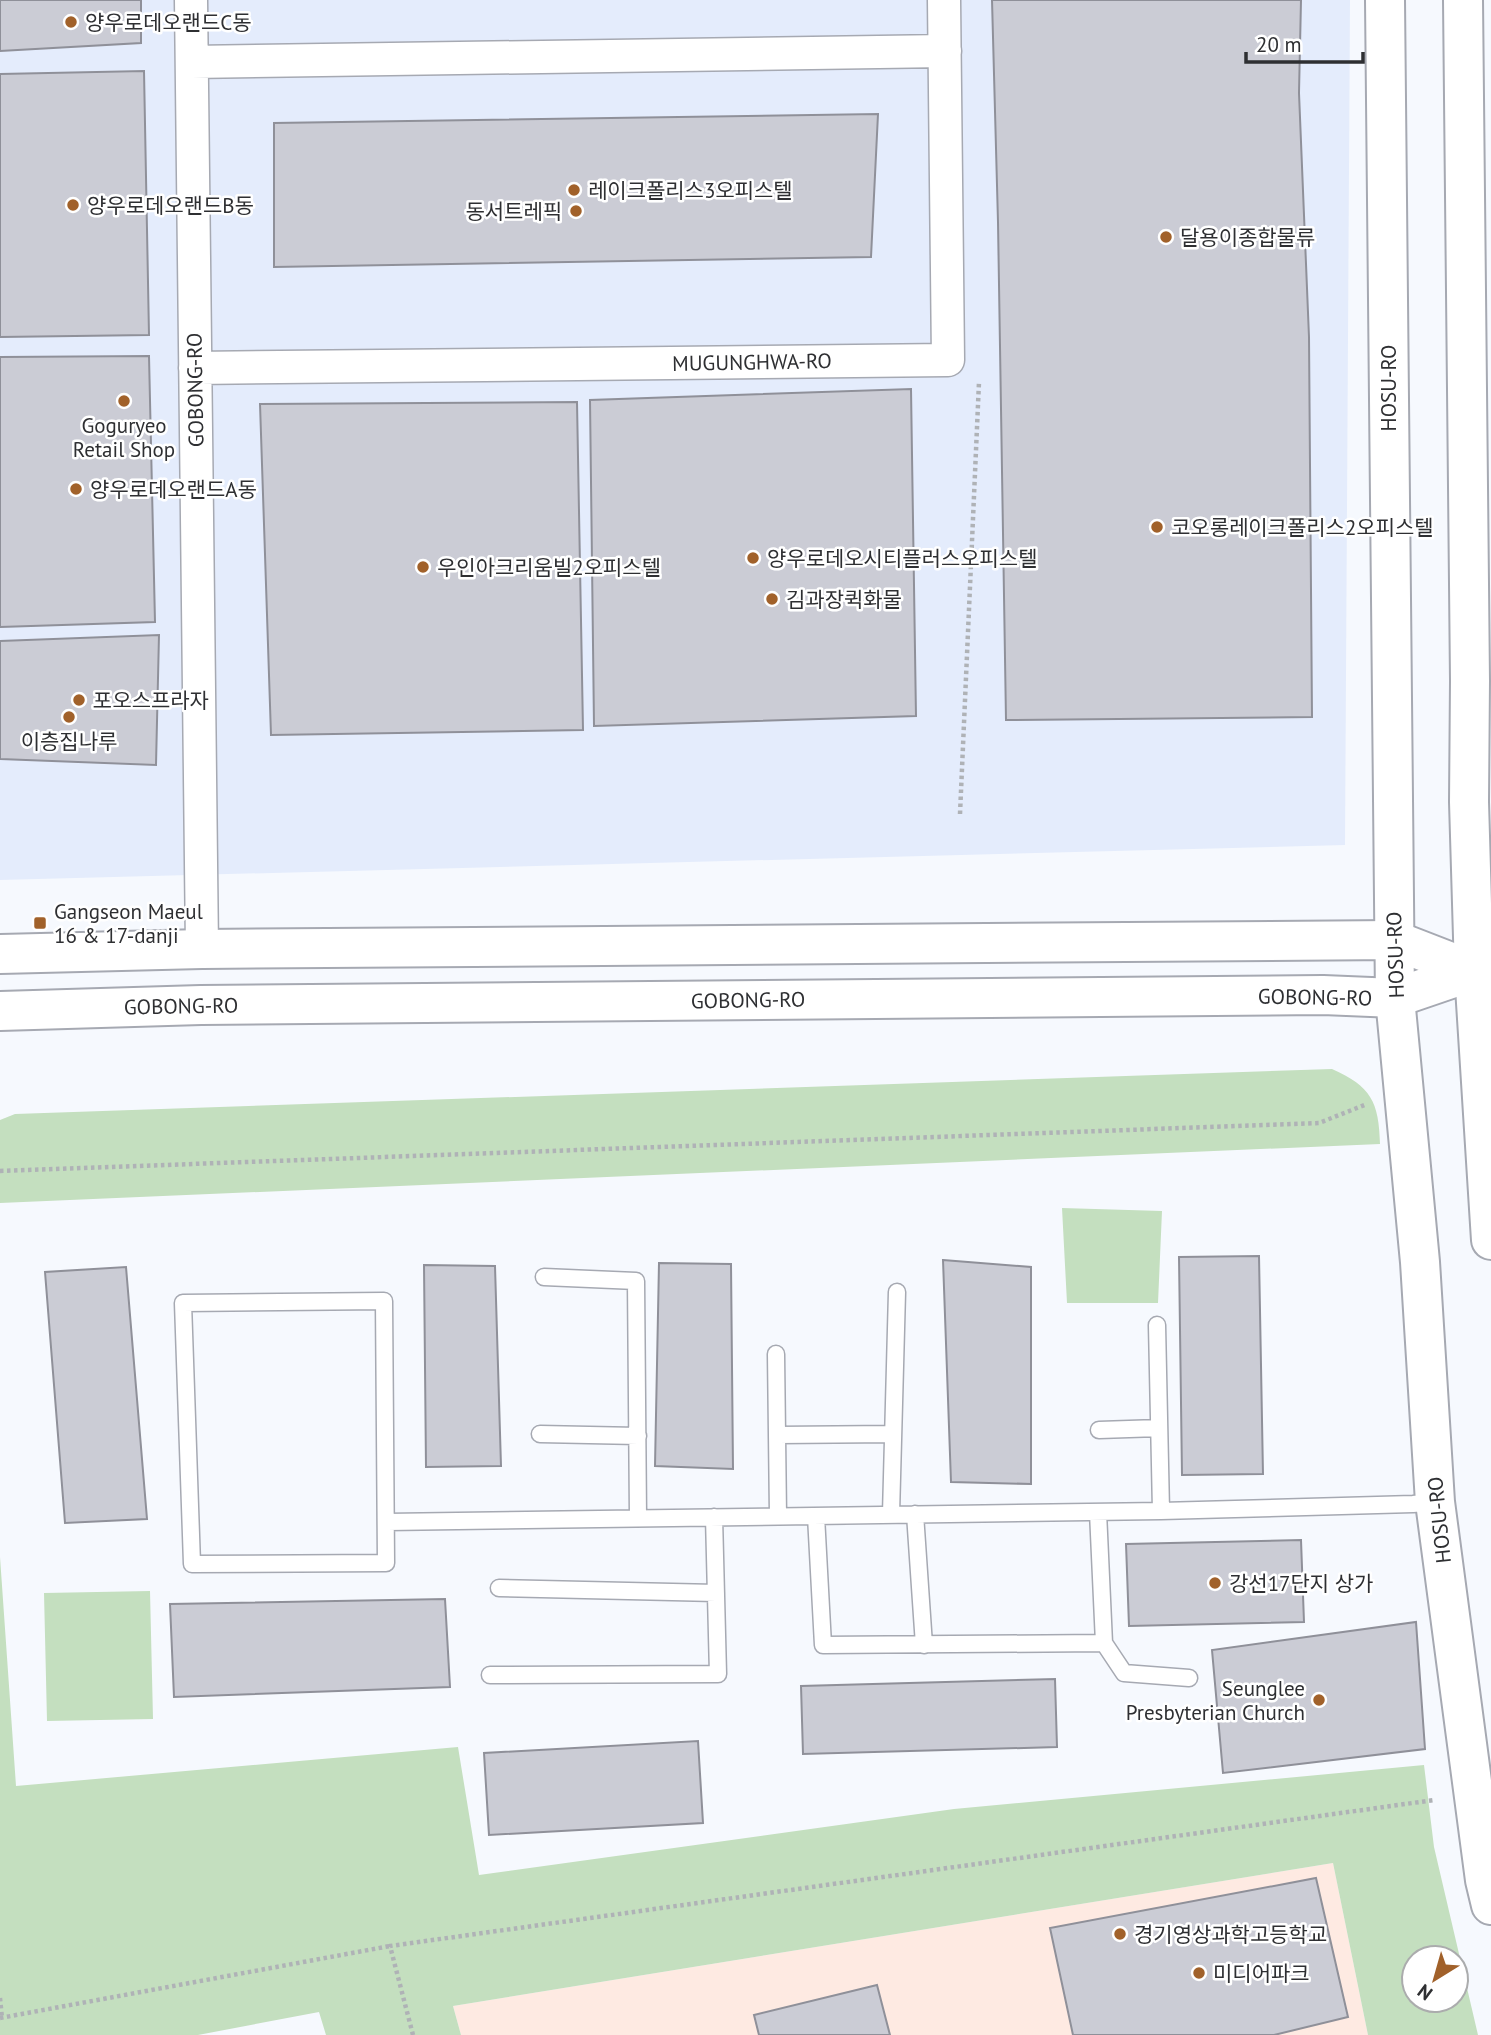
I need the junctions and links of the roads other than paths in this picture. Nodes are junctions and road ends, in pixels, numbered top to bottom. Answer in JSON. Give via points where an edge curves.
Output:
{"nodes":[{"id":1,"x":191,"y":0,"type":"edge"},
{"id":2,"x":944,"y":0,"type":"edge"},
{"id":3,"x":1385,"y":0,"type":"edge"},
{"id":4,"x":1463,"y":0,"type":"edge"},
{"id":5,"x":945,"y":51,"type":"junction"},
{"id":6,"x":192,"y":62,"type":"junction"},
{"id":7,"x":195,"y":368,"type":"junction"},
{"id":8,"x":1481,"y":681,"type":"edge"},
{"id":9,"x":1394,"y":940,"type":"junction"},
{"id":10,"x":202,"y":949,"type":"junction"},
{"id":11,"x":0,"y":954,"type":"edge"},
{"id":12,"x":1474,"y":971,"type":"junction"},
{"id":13,"x":1395,"y":998,"type":"junction"},
{"id":14,"x":0,"y":1011,"type":"edge"},
{"id":15,"x":1491,"y":1240,"type":"edge"},
{"id":16,"x":544,"y":1277,"type":"dead end"},
{"id":17,"x":897,"y":1292,"type":"dead end"},
{"id":18,"x":1157,"y":1325,"type":"dead end"},
{"id":19,"x":776,"y":1353,"type":"dead end"},
{"id":20,"x":1159,"y":1428,"type":"junction"},
{"id":21,"x":1099,"y":1430,"type":"dead end"},
{"id":22,"x":540,"y":1434,"type":"dead end"},
{"id":23,"x":893,"y":1434,"type":"junction"},
{"id":24,"x":778,"y":1435,"type":"junction"},
{"id":25,"x":638,"y":1436,"type":"junction"},
{"id":26,"x":1435,"y":1502,"type":"junction"},
{"id":27,"x":1161,"y":1511,"type":"junction"},
{"id":28,"x":1098,"y":1512,"type":"junction"},
{"id":29,"x":891,"y":1514,"type":"junction"},
{"id":30,"x":915,"y":1514,"type":"junction"},
{"id":31,"x":778,"y":1516,"type":"junction"},
{"id":32,"x":816,"y":1516,"type":"junction"},
{"id":33,"x":714,"y":1517,"type":"junction"},
{"id":34,"x":638,"y":1518,"type":"junction"},
{"id":35,"x":387,"y":1522,"type":"junction"},
{"id":36,"x":499,"y":1588,"type":"dead end"},
{"id":37,"x":716,"y":1593,"type":"junction"},
{"id":38,"x":1104,"y":1643,"type":"junction"},
{"id":39,"x":924,"y":1645,"type":"junction"},
{"id":40,"x":490,"y":1675,"type":"dead end"},
{"id":41,"x":1189,"y":1678,"type":"dead end"},
{"id":42,"x":1491,"y":1905,"type":"edge"}],
"edges":[{"from":1,"to":6,"type":"street","name":"GOBONG-RO"},
{"from":2,"to":5,"type":"street","name":"MUGUNGHWA-RO"},
{"from":3,"to":9,"type":"main road","name":"HOSU-RO"},
{"from":4,"to":8,"type":"main road"},
{"from":5,"to":6,"type":"street"},
{"from":5,"to":7,"type":"street","name":"MUGUNGHWA-RO","via":[[948,360]]},
{"from":6,"to":7,"type":"street","name":"GOBONG-RO"},
{"from":7,"to":10,"type":"street","name":"GOBONG-RO"},
{"from":8,"to":12,"type":"main road","via":[[1469,802]]},
{"from":9,"to":10,"type":"main road"},
{"from":9,"to":12,"type":"main road"},
{"from":9,"to":13,"type":"main road","name":"HOSU-RO"},
{"from":10,"to":11,"type":"main road"},
{"from":12,"to":13,"type":"main road","name":"GOBONG-RO"},
{"from":12,"to":15,"type":"main road"},
{"from":13,"to":14,"type":"main road","name":"GOBONG-RO","via":[[270,1004]]},
{"from":13,"to":26,"type":"main road","name":"HOSU-RO","via":[[1420,1262]]},
{"from":16,"to":25,"type":"lane","via":[[636,1281]]},
{"from":17,"to":23,"type":"lane"},
{"from":18,"to":20,"type":"lane"},
{"from":19,"to":24,"type":"lane"},
{"from":20,"to":21,"type":"lane"},
{"from":20,"to":27,"type":"lane"},
{"from":22,"to":25,"type":"lane"},
{"from":23,"to":24,"type":"lane"},
{"from":23,"to":29,"type":"lane"},
{"from":24,"to":31,"type":"lane"},
{"from":25,"to":34,"type":"lane"},
{"from":26,"to":27,"type":"lane"},
{"from":26,"to":42,"type":"main road","name":"HOSU-RO"},
{"from":27,"to":28,"type":"lane"},
{"from":28,"to":30,"type":"lane"},
{"from":28,"to":38,"type":"lane"},
{"from":29,"to":30,"type":"lane"},
{"from":29,"to":32,"type":"lane"},
{"from":30,"to":39,"type":"lane"},
{"from":31,"to":32,"type":"lane"},
{"from":31,"to":33,"type":"lane"},
{"from":32,"to":39,"type":"lane","via":[[823,1645]]},
{"from":33,"to":34,"type":"lane"},
{"from":33,"to":37,"type":"lane"},
{"from":34,"to":35,"type":"lane"},
{"from":35,"to":35,"type":"lane","via":[[384,1301],[183,1303],[192,1564],[386,1563]]},
{"from":36,"to":37,"type":"lane"},
{"from":37,"to":40,"type":"lane","via":[[718,1674]]},
{"from":38,"to":39,"type":"lane"},
{"from":38,"to":41,"type":"lane","via":[[1124,1673]]}]}
